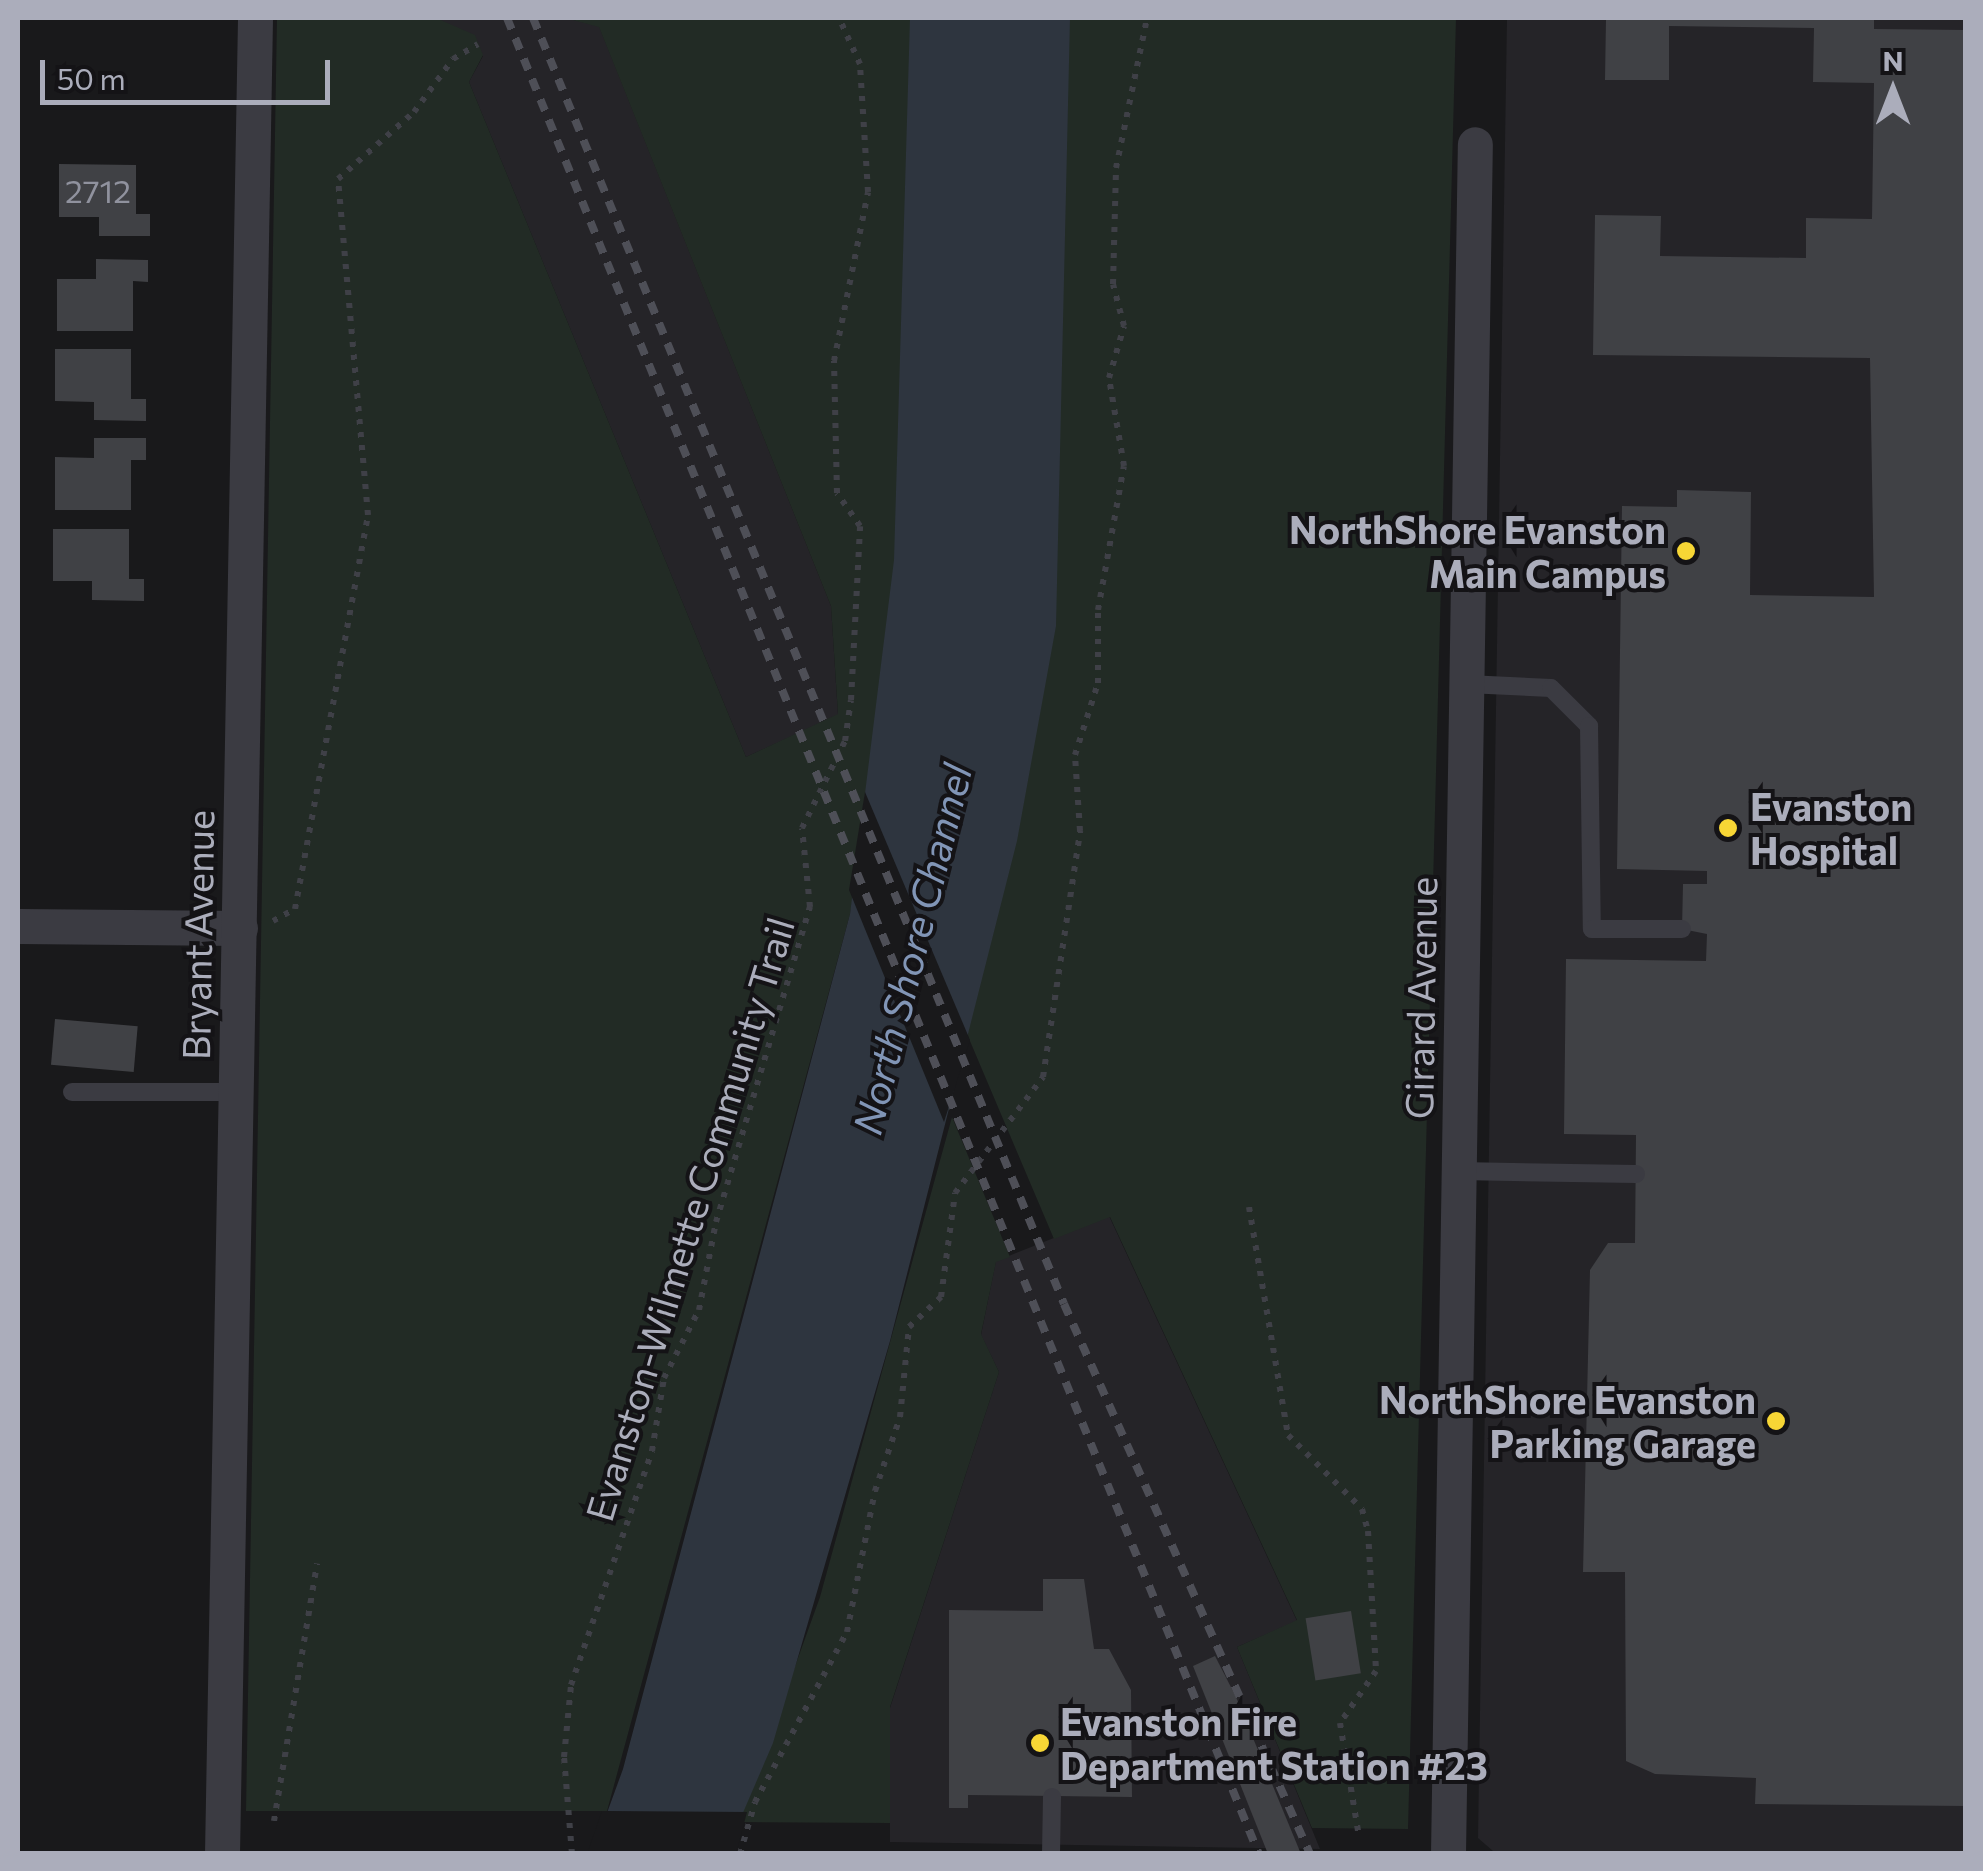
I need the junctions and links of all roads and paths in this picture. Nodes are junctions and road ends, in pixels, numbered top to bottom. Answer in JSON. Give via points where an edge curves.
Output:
{"nodes":[{"id":1,"x":255,"y":18,"type":"edge"},
{"id":2,"x":839,"y":18,"type":"edge"},
{"id":3,"x":1147,"y":18,"type":"edge"},
{"id":4,"x":478,"y":44,"type":"dead end"},
{"id":5,"x":1475,"y":144,"type":"dead end"},
{"id":6,"x":1467,"y":684,"type":"junction"},
{"id":7,"x":18,"y":926,"type":"edge"},
{"id":8,"x":240,"y":928,"type":"junction"},
{"id":9,"x":1682,"y":928,"type":"dead end"},
{"id":10,"x":72,"y":1092,"type":"dead end"},
{"id":11,"x":236,"y":1092,"type":"junction"},
{"id":12,"x":1460,"y":1171,"type":"junction"},
{"id":13,"x":1636,"y":1174,"type":"dead end"},
{"id":14,"x":1248,"y":1207,"type":"dead end"},
{"id":15,"x":317,"y":1564,"type":"dead end"},
{"id":16,"x":1052,"y":1797,"type":"dead end"},
{"id":17,"x":274,"y":1821,"type":"dead end"},
{"id":18,"x":1359,"y":1836,"type":"dead end"},
{"id":19,"x":222,"y":1854,"type":"edge"},
{"id":20,"x":572,"y":1854,"type":"edge"},
{"id":21,"x":740,"y":1854,"type":"edge"},
{"id":22,"x":1051,"y":1854,"type":"edge"},
{"id":23,"x":1448,"y":1854,"type":"edge"}],
"edges":[{"from":1,"to":8,"type":"street","name":"Bryant Avenue"},
{"from":2,"to":20,"type":"path","name":"Evanston-Wilmette Community Trail","via":[[860,64],[868,192],[834,361],[837,493],[860,526],[852,700],[845,741],[802,828],[810,907],[716,1222],[700,1310],[664,1378],[652,1451],[572,1685],[564,1758]]},
{"from":3,"to":21,"type":"path","via":[[1116,168],[1113,284],[1124,326],[1110,378],[1124,466],[1098,610],[1098,684],[1076,755],[1080,832],[1043,1077],[955,1193],[941,1297],[908,1327],[900,1417],[874,1491],[847,1632],[755,1802]]},
{"from":4,"to":8,"type":"path","via":[[452,58],[414,112],[338,179],[367,475],[362,564],[295,909]]},
{"from":5,"to":6,"type":"street","name":"Girard Avenue"},
{"from":6,"to":9,"type":"lane","via":[[1550,688],[1589,726],[1592,929]]},
{"from":6,"to":12,"type":"street","name":"Girard Avenue"},
{"from":7,"to":8,"type":"street"},
{"from":8,"to":11,"type":"street","name":"Bryant Avenue"},
{"from":10,"to":11,"type":"lane"},
{"from":11,"to":19,"type":"street","name":"Bryant Avenue"},
{"from":12,"to":13,"type":"lane"},
{"from":12,"to":23,"type":"street","name":"Girard Avenue"},
{"from":14,"to":18,"type":"path","via":[[1288,1435],[1362,1509],[1368,1531],[1376,1670],[1340,1723]]},
{"from":15,"to":17,"type":"path"},
{"from":16,"to":22,"type":"lane"}]}
